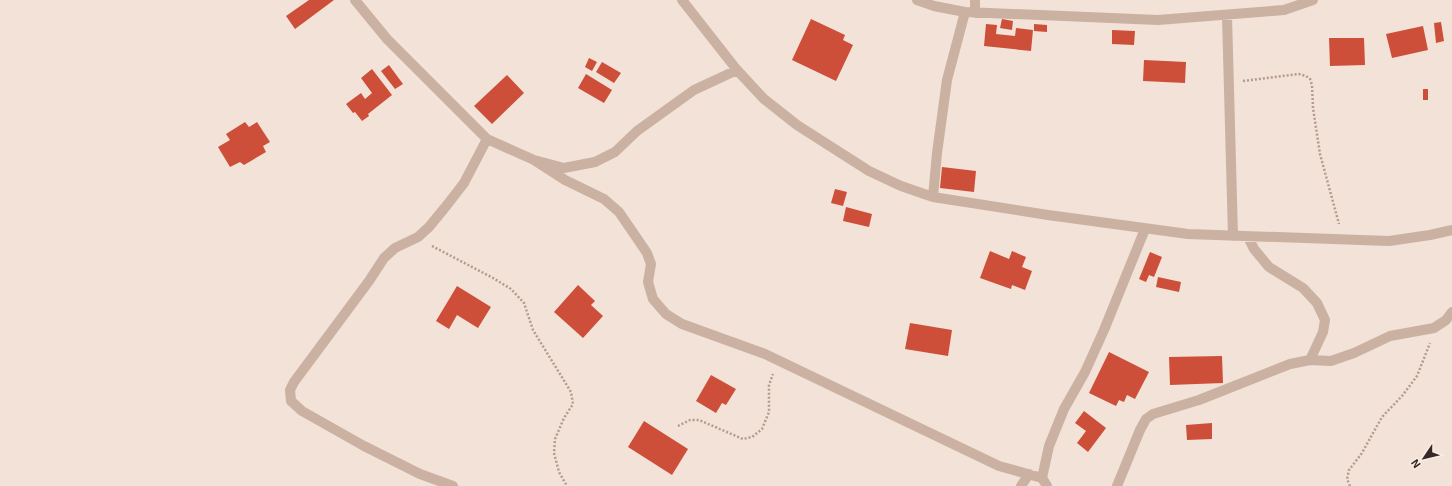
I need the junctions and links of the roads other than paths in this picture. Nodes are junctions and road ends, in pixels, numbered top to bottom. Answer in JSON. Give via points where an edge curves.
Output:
{"nodes":[{"id":1,"x":355,"y":0,"type":"edge"},
{"id":2,"x":682,"y":0,"type":"edge"},
{"id":3,"x":917,"y":0,"type":"edge"},
{"id":4,"x":975,"y":0,"type":"edge"},
{"id":5,"x":1313,"y":0,"type":"edge"},
{"id":6,"x":970,"y":12,"type":"junction"},
{"id":7,"x":1227,"y":16,"type":"junction"},
{"id":8,"x":737,"y":70,"type":"junction"},
{"id":9,"x":488,"y":139,"type":"junction"},
{"id":10,"x":534,"y":160,"type":"junction"},
{"id":11,"x":933,"y":197,"type":"junction"},
{"id":12,"x":1145,"y":229,"type":"junction"},
{"id":13,"x":1452,"y":230,"type":"edge"},
{"id":14,"x":1233,"y":236,"type":"junction"},
{"id":15,"x":1248,"y":236,"type":"junction"},
{"id":16,"x":1452,"y":312,"type":"edge"},
{"id":17,"x":1310,"y":360,"type":"junction"},
{"id":18,"x":1029,"y":474,"type":"junction"},
{"id":19,"x":1045,"y":482,"type":"edge"},
{"id":20,"x":453,"y":486,"type":"edge"},
{"id":21,"x":1021,"y":486,"type":"edge"},
{"id":22,"x":1117,"y":486,"type":"edge"}],
"edges":[{"from":1,"to":9,"type":"street","via":[[387,39]]},
{"from":2,"to":8,"type":"street"},
{"from":3,"to":6,"type":"street","via":[[934,6]]},
{"from":4,"to":6,"type":"street"},
{"from":5,"to":7,"type":"street","via":[[1284,10]]},
{"from":6,"to":7,"type":"street","via":[[1158,20]]},
{"from":6,"to":11,"type":"street","via":[[947,80]]},
{"from":7,"to":14,"type":"street"},
{"from":8,"to":10,"type":"street","via":[[694,90],[637,131],[615,152],[595,162],[564,168]]},
{"from":8,"to":11,"type":"street","via":[[764,99],[797,125],[843,155],[901,186]]},
{"from":9,"to":10,"type":"street"},
{"from":9,"to":20,"type":"street","via":[[464,183],[438,216],[418,237],[395,248],[384,258],[294,382],[289,395],[302,411],[364,446],[420,474]]},
{"from":10,"to":18,"type":"street","via":[[565,180],[604,199],[619,212],[647,253],[651,264],[648,282],[653,299],[666,314],[682,324],[765,354],[999,466]]},
{"from":11,"to":12,"type":"street"},
{"from":12,"to":14,"type":"street"},
{"from":12,"to":19,"type":"street","via":[[1104,330],[1051,440]]},
{"from":13,"to":15,"type":"street","via":[[1389,241]]},
{"from":14,"to":15,"type":"street"},
{"from":15,"to":17,"type":"street","via":[[1254,249],[1269,267],[1303,288],[1317,303],[1325,320],[1323,332]]},
{"from":16,"to":17,"type":"street","via":[[1434,328],[1390,336],[1331,361]]},
{"from":17,"to":22,"type":"street","via":[[1290,364],[1200,400],[1153,414],[1146,419],[1140,430]]},
{"from":18,"to":19,"type":"street"},
{"from":18,"to":21,"type":"street"}]}
